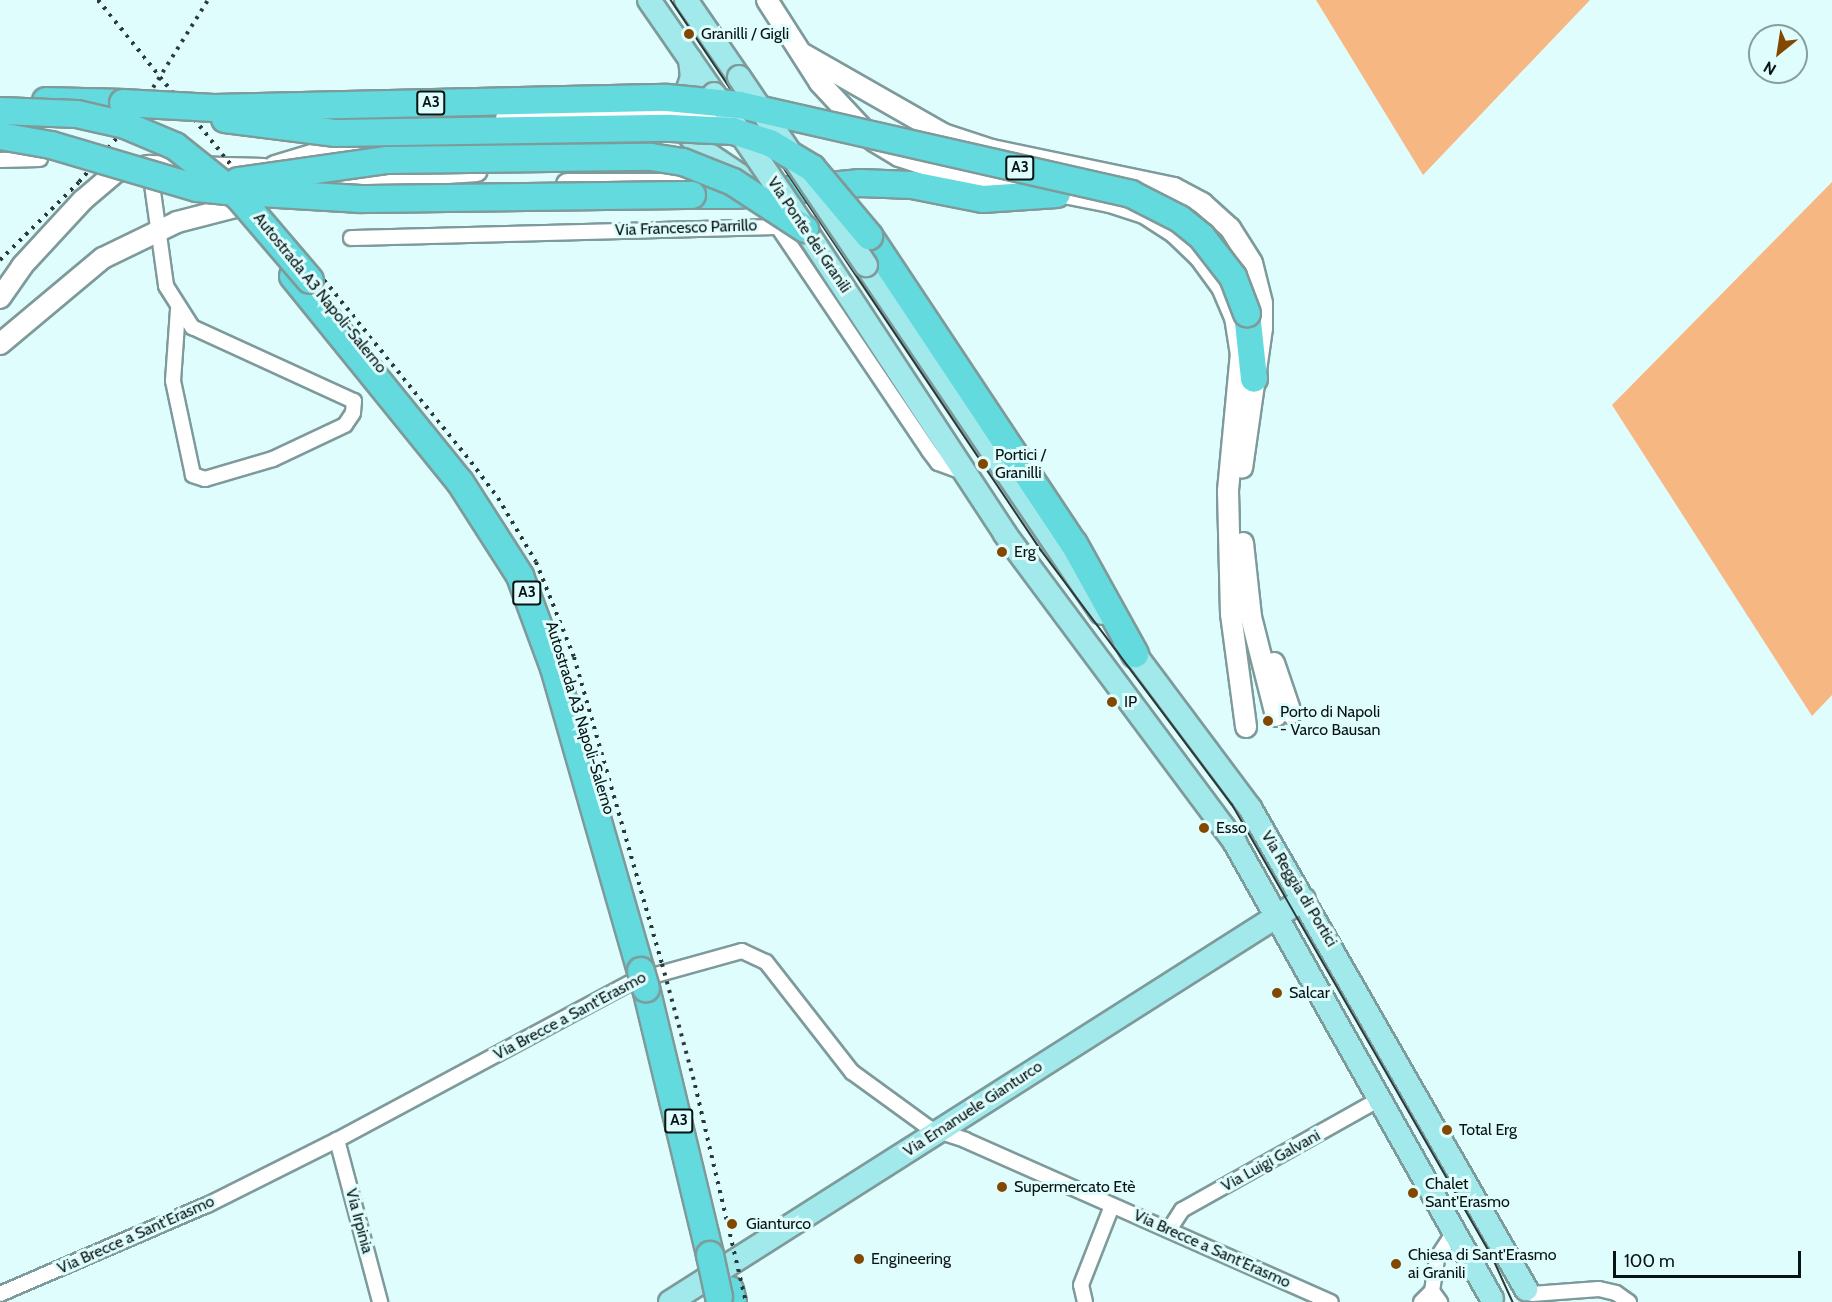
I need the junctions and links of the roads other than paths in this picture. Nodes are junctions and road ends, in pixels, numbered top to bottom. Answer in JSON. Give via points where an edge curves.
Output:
{"nodes":[{"id":1,"x":649,"y":0,"type":"edge"},
{"id":2,"x":686,"y":0,"type":"edge"},
{"id":3,"x":767,"y":0,"type":"edge"},
{"id":4,"x":798,"y":51,"type":"junction"},
{"id":5,"x":690,"y":59,"type":"junction"},
{"id":6,"x":0,"y":100,"type":"edge"},
{"id":7,"x":123,"y":103,"type":"junction"},
{"id":8,"x":683,"y":103,"type":"junction"},
{"id":9,"x":709,"y":104,"type":"junction"},
{"id":10,"x":740,"y":105,"type":"junction"},
{"id":11,"x":0,"y":111,"type":"edge"},
{"id":12,"x":0,"y":118,"type":"edge"},
{"id":13,"x":0,"y":136,"type":"edge"},
{"id":14,"x":992,"y":150,"type":"junction"},
{"id":15,"x":40,"y":159,"type":"dead end"},
{"id":16,"x":0,"y":160,"type":"edge"},
{"id":17,"x":933,"y":167,"type":"junction"},
{"id":18,"x":261,"y":169,"type":"junction"},
{"id":19,"x":155,"y":172,"type":"junction"},
{"id":20,"x":717,"y":175,"type":"junction"},
{"id":21,"x":984,"y":189,"type":"junction"},
{"id":22,"x":315,"y":190,"type":"junction"},
{"id":23,"x":774,"y":191,"type":"junction"},
{"id":24,"x":1057,"y":194,"type":"joint"},
{"id":25,"x":736,"y":195,"type":"junction"},
{"id":26,"x":806,"y":229,"type":"junction"},
{"id":27,"x":157,"y":230,"type":"junction"},
{"id":28,"x":870,"y":236,"type":"junction"},
{"id":29,"x":351,"y":238,"type":"dead end"},
{"id":30,"x":301,"y":278,"type":"junction"},
{"id":31,"x":0,"y":298,"type":"edge"},
{"id":32,"x":178,"y":309,"type":"junction"},
{"id":33,"x":0,"y":344,"type":"edge"},
{"id":34,"x":1254,"y":379,"type":"junction"},
{"id":35,"x":993,"y":454,"type":"joint"},
{"id":36,"x":965,"y":473,"type":"junction"},
{"id":37,"x":1240,"y":588,"type":"junction"},
{"id":38,"x":1135,"y":654,"type":"junction"},
{"id":39,"x":1254,"y":670,"type":"junction"},
{"id":40,"x":1304,"y":899,"type":"junction"},
{"id":41,"x":1275,"y":916,"type":"junction"},
{"id":42,"x":1380,"y":1099,"type":"junction"},
{"id":43,"x":938,"y":1131,"type":"junction"},
{"id":44,"x":337,"y":1140,"type":"junction"},
{"id":45,"x":1112,"y":1206,"type":"junction"},
{"id":46,"x":1170,"y":1230,"type":"junction"},
{"id":47,"x":1455,"y":1230,"type":"junction"},
{"id":48,"x":1306,"y":1291,"type":"junction"},
{"id":49,"x":0,"y":1294,"type":"edge"},
{"id":50,"x":1532,"y":1295,"type":"edge"},
{"id":51,"x":1436,"y":1296,"type":"edge"},
{"id":52,"x":726,"y":1298,"type":"edge"},
{"id":53,"x":1492,"y":1300,"type":"edge"},
{"id":54,"x":380,"y":1302,"type":"edge"},
{"id":55,"x":670,"y":1302,"type":"edge"},
{"id":56,"x":1084,"y":1302,"type":"edge"},
{"id":57,"x":1294,"y":1302,"type":"edge"},
{"id":58,"x":1331,"y":1302,"type":"edge"},
{"id":59,"x":1421,"y":1302,"type":"edge"},
{"id":60,"x":1629,"y":1302,"type":"edge"}],
"edges":[{"from":1,"to":5,"type":"main road","name":"Via Ponte dei Granili"},
{"from":2,"to":35,"type":"main road","name":"Via Ponte dei Granili","bridge":true},
{"from":3,"to":4,"type":"street"},
{"from":4,"to":14,"type":"street","via":[[907,117],[967,144]]},
{"from":4,"to":17,"type":"street","via":[[842,111],[874,141],[899,156]]},
{"from":5,"to":8,"type":"main road","via":[[692,77]]},
{"from":5,"to":9,"type":"main road","name":"Via Ponte dei Granili"},
{"from":6,"to":7,"type":"highway","number":"A3"},
{"from":7,"to":10,"type":"highway","number":"A3","bridge":true,"via":[[214,108],[667,98]]},
{"from":7,"to":28,"type":"highway","number":"A3","bridge":true,"via":[[336,133],[671,128],[733,131],[770,143],[812,168]]},
{"from":8,"to":18,"type":"street","via":[[658,115],[558,121],[480,145],[403,161]]},
{"from":8,"to":23,"type":"main road","via":[[691,137],[705,152]]},
{"from":9,"to":10,"type":"street","bridge":true},
{"from":9,"to":18,"type":"street","bridge":true,"via":[[410,126]]},
{"from":9,"to":26,"type":"main road","name":"Via Ponte dei Granili","bridge":true},
{"from":9,"to":28,"type":"street","bridge":true,"via":[[810,155],[844,193]]},
{"from":10,"to":34,"type":"highway","number":"A3","bridge":true,"via":[[1105,186],[1157,205],[1202,237],[1233,277],[1247,313]]},
{"from":11,"to":30,"type":"highway","name":"Autostrada A3 Napoli-Salerno","number":"A3","bridge":true,"via":[[77,114],[125,125],[175,146],[239,197]]},
{"from":12,"to":30,"type":"highway","name":"Autostrada A3 Napoli-Salerno","number":"A3","bridge":true,"via":[[75,122],[117,133],[165,153],[225,197]]},
{"from":13,"to":19,"type":"highway","number":"A3","bridge":true},
{"from":14,"to":17,"type":"street"},
{"from":14,"to":34,"type":"street","via":[[1174,188],[1202,203],[1230,228],[1252,263],[1262,303]]},
{"from":15,"to":16,"type":"street"},
{"from":17,"to":21,"type":"street"},
{"from":18,"to":19,"type":"street"},
{"from":19,"to":20,"type":"highway","number":"A3","bridge":true,"via":[[222,182],[388,160],[636,156],[683,162]]},
{"from":19,"to":25,"type":"highway","number":"A3","bridge":true,"via":[[227,191],[340,198]]},
{"from":19,"to":27,"type":"street"},
{"from":19,"to":31,"type":"street","via":[[133,167],[105,178],[22,266]]},
{"from":20,"to":22,"type":"street","bridge":true,"via":[[643,169],[475,171],[356,180]]},
{"from":20,"to":26,"type":"highway","number":"A3","bridge":true,"via":[[760,197]]},
{"from":21,"to":23,"type":"highway","number":"A3","via":[[870,183]]},
{"from":21,"to":24,"type":"highway","number":"A3"},
{"from":22,"to":25,"type":"street","via":[[653,182],[700,185]]},
{"from":22,"to":27,"type":"street","via":[[222,209]]},
{"from":23,"to":25,"type":"highway","number":"A3"},
{"from":24,"to":37,"type":"street","number":"A3","via":[[1110,202],[1146,214],[1175,233],[1200,257],[1222,287],[1235,317],[1240,353],[1228,491]]},
{"from":26,"to":36,"type":"main road","name":"Via Ponte dei Granili"},
{"from":27,"to":32,"type":"street","via":[[166,286]]},
{"from":27,"to":33,"type":"street","via":[[78,276]]},
{"from":28,"to":38,"type":"highway","number":"A3","via":[[1062,525]]},
{"from":29,"to":36,"type":"street","name":"Via Francesco Parrillo","via":[[778,227],[938,463]]},
{"from":30,"to":52,"type":"highway","name":"Autostrada A3 Napoli-Salerno","number":"A3","via":[[460,482],[520,576],[554,668],[650,978]]},
{"from":32,"to":32,"type":"street","via":[[174,381],[193,476],[205,479],[273,459],[345,425],[353,413],[354,400],[213,338],[192,327]]},
{"from":34,"to":37,"type":"street","number":"A3","via":[[1242,471]]},
{"from":35,"to":38,"type":"main road","name":"Via Reggia di Portici","via":[[1078,581]]},
{"from":36,"to":41,"type":"main road","name":"Via Reggia di Portici","via":[[1037,578],[1216,815]]},
{"from":37,"to":39,"type":"street"},
{"from":37,"to":39,"type":"street","via":[[1284,715]]},
{"from":37,"to":39,"type":"street","via":[[1234,649],[1251,725]]},
{"from":38,"to":40,"type":"main road","name":"Via Reggia di Portici","via":[[1250,808]]},
{"from":40,"to":41,"type":"main road","name":"Via Emanuele Gianturco"},
{"from":40,"to":50,"type":"main road","name":"Via Reggia di Portici"},
{"from":41,"to":42,"type":"main road","name":"Via Reggia di Portici"},
{"from":41,"to":43,"type":"main road","name":"Via Emanuele Gianturco"},
{"from":42,"to":46,"type":"street","name":"Via Luigi Galvani","via":[[1182,1210]]},
{"from":42,"to":47,"type":"main road","name":"Via Reggia di Portici"},
{"from":43,"to":44,"type":"street","name":"Via Brecce a Sant'Erasmo","via":[[852,1072],[766,962],[742,951],[634,981]]},
{"from":43,"to":45,"type":"street","name":"Via Brecce a Sant'Erasmo"},
{"from":43,"to":55,"type":"main road","name":"Via Emanuele Gianturco"},
{"from":44,"to":49,"type":"street","name":"Via Brecce a Sant'Erasmo","via":[[207,1205]]},
{"from":44,"to":54,"type":"street","name":"Via Irpinia"},
{"from":45,"to":46,"type":"street","name":"Via Brecce a Sant'Erasmo"},
{"from":45,"to":56,"type":"street","via":[[1081,1285]]},
{"from":46,"to":48,"type":"street","name":"Via Brecce a Sant'Erasmo"},
{"from":47,"to":51,"type":"street","via":[[1437,1257]]},
{"from":47,"to":53,"type":"main road","name":"Via Reggia di Portici"},
{"from":48,"to":57,"type":"street"},
{"from":48,"to":58,"type":"street","name":"Via Brecce a Sant'Erasmo"},
{"from":50,"to":53,"type":"main road","via":[[1509,1287]]},
{"from":50,"to":60,"type":"street","via":[[1599,1289],[1616,1293]]},
{"from":51,"to":59,"type":"street"}]}
